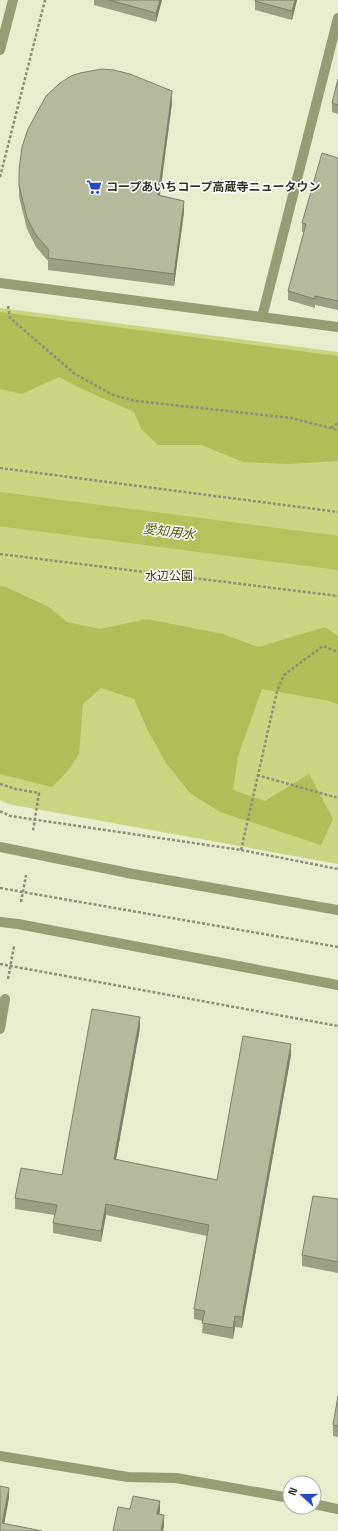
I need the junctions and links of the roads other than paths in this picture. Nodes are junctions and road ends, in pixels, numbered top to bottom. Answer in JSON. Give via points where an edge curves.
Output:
{"nodes":[{"id":1,"x":13,"y":0,"type":"edge"},
{"id":2,"x":338,"y":18,"type":"edge"},
{"id":3,"x":0,"y":50,"type":"edge"},
{"id":4,"x":0,"y":283,"type":"edge"},
{"id":5,"x":262,"y":317,"type":"junction"},
{"id":6,"x":338,"y":327,"type":"edge"},
{"id":7,"x":0,"y":847,"type":"edge"},
{"id":8,"x":338,"y":910,"type":"edge"},
{"id":9,"x":0,"y":922,"type":"edge"},
{"id":10,"x":338,"y":985,"type":"edge"},
{"id":11,"x":5,"y":999,"type":"dead end"},
{"id":12,"x":0,"y":1029,"type":"edge"},
{"id":13,"x":0,"y":1456,"type":"edge"},
{"id":14,"x":282,"y":1497,"type":"edge"},
{"id":15,"x":322,"y":1506,"type":"edge"},
{"id":16,"x":338,"y":1509,"type":"edge"}],
"edges":[{"from":1,"to":3,"type":"street"},
{"from":2,"to":5,"type":"street"},
{"from":4,"to":5,"type":"street"},
{"from":5,"to":6,"type":"street"},
{"from":7,"to":8,"type":"street","via":[[133,874]]},
{"from":9,"to":10,"type":"street"},
{"from":11,"to":12,"type":"street"},
{"from":13,"to":14,"type":"street","via":[[128,1478],[176,1478]]},
{"from":15,"to":16,"type":"street"}]}
